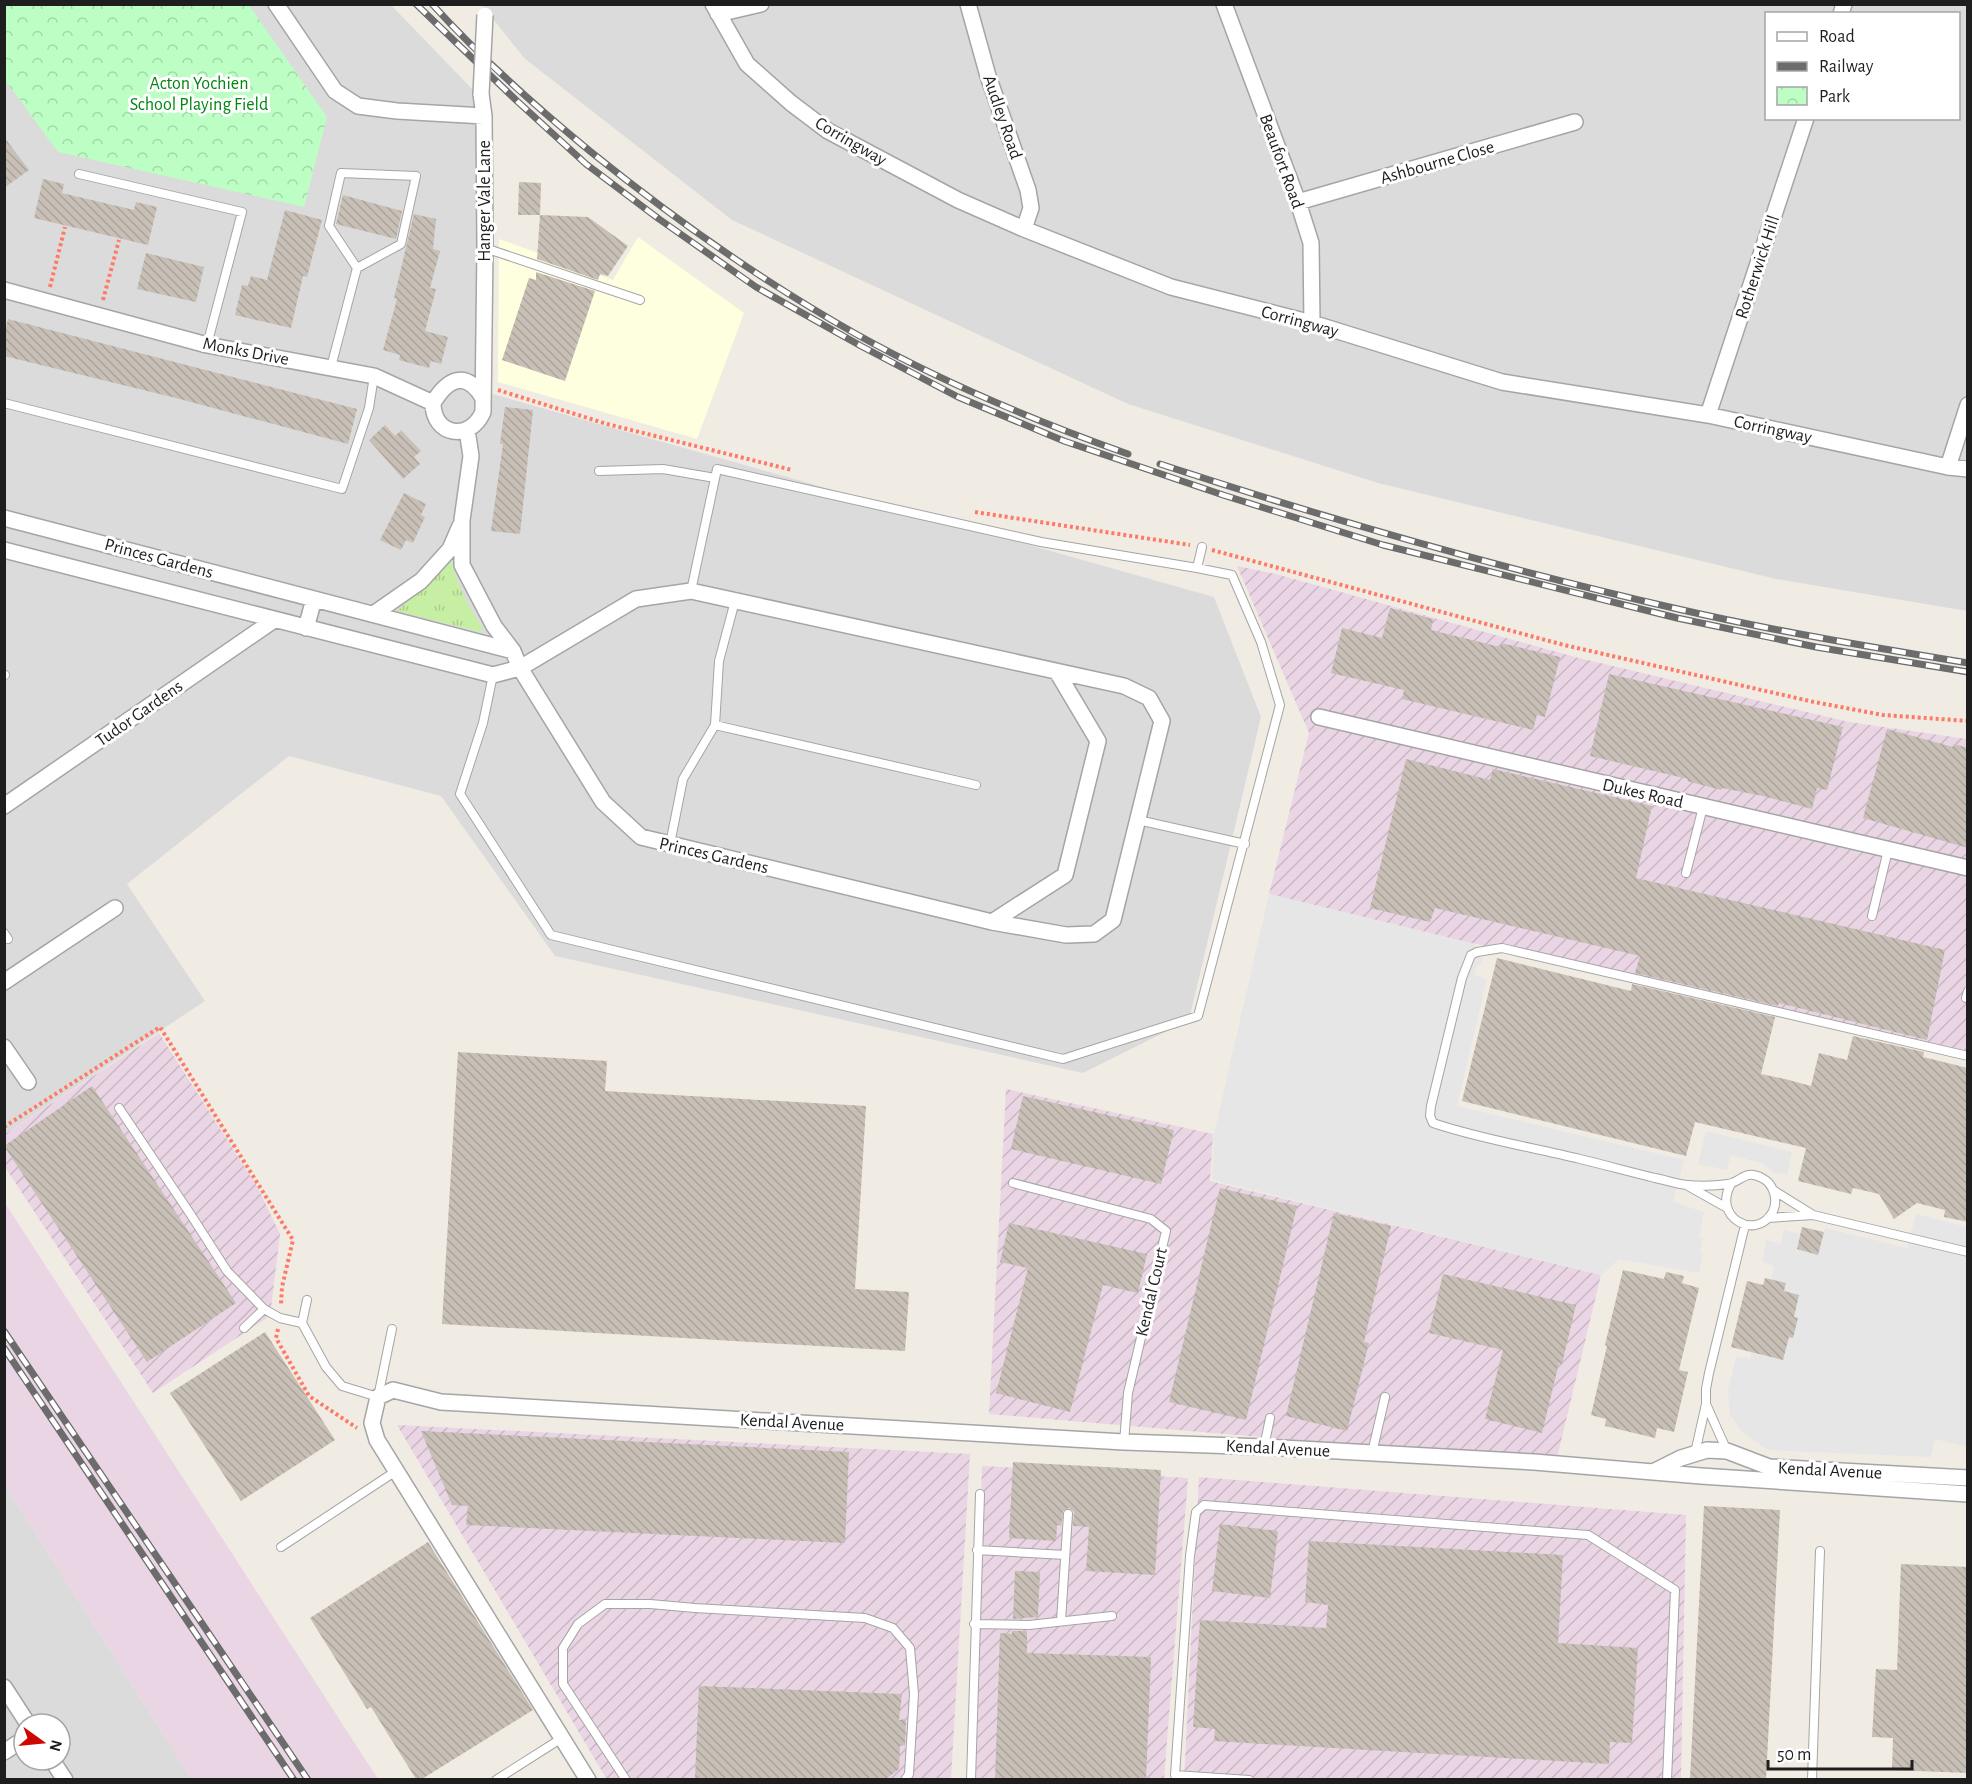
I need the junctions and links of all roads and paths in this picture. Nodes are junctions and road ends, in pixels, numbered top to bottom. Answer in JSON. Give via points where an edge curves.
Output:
{"nodes":[{"id":1,"x":276,"y":4,"type":"edge"},
{"id":2,"x":760,"y":4,"type":"edge"},
{"id":3,"x":968,"y":4,"type":"edge"},
{"id":4,"x":1224,"y":4,"type":"edge"},
{"id":5,"x":716,"y":9,"type":"edge"},
{"id":6,"x":484,"y":10,"type":"edge"},
{"id":7,"x":484,"y":116,"type":"junction"},
{"id":8,"x":1805,"y":120,"type":"edge"},
{"id":9,"x":1575,"y":122,"type":"dead end"},
{"id":10,"x":79,"y":174,"type":"dead end"},
{"id":11,"x":1298,"y":202,"type":"junction"},
{"id":12,"x":64,"y":227,"type":"dead end"},
{"id":13,"x":1023,"y":230,"type":"junction"},
{"id":14,"x":119,"y":240,"type":"dead end"},
{"id":15,"x":485,"y":248,"type":"junction"},
{"id":16,"x":357,"y":268,"type":"junction"},
{"id":17,"x":4,"y":290,"type":"edge"},
{"id":18,"x":640,"y":300,"type":"dead end"},
{"id":19,"x":46,"y":303,"type":"junction"},
{"id":20,"x":99,"y":316,"type":"junction"},
{"id":21,"x":1312,"y":323,"type":"junction"},
{"id":22,"x":207,"y":345,"type":"junction"},
{"id":23,"x":332,"y":367,"type":"junction"},
{"id":24,"x":374,"y":376,"type":"junction"},
{"id":25,"x":480,"y":392,"type":"junction"},
{"id":26,"x":4,"y":403,"type":"edge"},
{"id":27,"x":433,"y":403,"type":"junction"},
{"id":28,"x":1968,"y":405,"type":"edge"},
{"id":29,"x":1708,"y":415,"type":"junction"},
{"id":30,"x":467,"y":430,"type":"junction"},
{"id":31,"x":1948,"y":467,"type":"junction"},
{"id":32,"x":1968,"y":469,"type":"edge"},
{"id":33,"x":599,"y":471,"type":"dead end"},
{"id":34,"x":715,"y":478,"type":"junction"},
{"id":35,"x":4,"y":518,"type":"edge"},
{"id":36,"x":462,"y":520,"type":"junction"},
{"id":37,"x":1202,"y":547,"type":"dead end"},
{"id":38,"x":4,"y":550,"type":"edge"},
{"id":39,"x":1197,"y":568,"type":"junction"},
{"id":40,"x":691,"y":591,"type":"junction"},
{"id":41,"x":314,"y":599,"type":"junction"},
{"id":42,"x":735,"y":601,"type":"junction"},
{"id":43,"x":375,"y":613,"type":"junction"},
{"id":44,"x":274,"y":620,"type":"junction"},
{"id":45,"x":306,"y":628,"type":"junction"},
{"id":46,"x":513,"y":651,"type":"junction"},
{"id":47,"x":520,"y":668,"type":"junction"},
{"id":48,"x":1057,"y":672,"type":"junction"},
{"id":49,"x":493,"y":675,"type":"junction"},
{"id":50,"x":1319,"y":717,"type":"dead end"},
{"id":51,"x":715,"y":725,"type":"junction"},
{"id":52,"x":976,"y":785,"type":"dead end"},
{"id":53,"x":4,"y":806,"type":"edge"},
{"id":54,"x":1703,"y":807,"type":"junction"},
{"id":55,"x":1138,"y":820,"type":"junction"},
{"id":56,"x":670,"y":844,"type":"junction"},
{"id":57,"x":1245,"y":844,"type":"junction"},
{"id":58,"x":1888,"y":850,"type":"junction"},
{"id":59,"x":1968,"y":868,"type":"edge"},
{"id":60,"x":1686,"y":873,"type":"dead end"},
{"id":61,"x":115,"y":908,"type":"dead end"},
{"id":62,"x":1872,"y":916,"type":"dead end"},
{"id":63,"x":992,"y":922,"type":"junction"},
{"id":64,"x":4,"y":981,"type":"edge"},
{"id":65,"x":4,"y":1047,"type":"edge"},
{"id":66,"x":1968,"y":1056,"type":"edge"},
{"id":67,"x":28,"y":1082,"type":"dead end"},
{"id":68,"x":119,"y":1108,"type":"dead end"},
{"id":69,"x":4,"y":1127,"type":"edge"},
{"id":70,"x":1013,"y":1183,"type":"dead end"},
{"id":71,"x":1731,"y":1184,"type":"junction"},
{"id":72,"x":1686,"y":1185,"type":"junction"},
{"id":73,"x":1773,"y":1190,"type":"junction"},
{"id":74,"x":1726,"y":1208,"type":"junction"},
{"id":75,"x":1813,"y":1215,"type":"junction"},
{"id":76,"x":1768,"y":1218,"type":"junction"},
{"id":77,"x":1745,"y":1225,"type":"junction"},
{"id":78,"x":1968,"y":1252,"type":"edge"},
{"id":79,"x":307,"y":1300,"type":"dead end"},
{"id":80,"x":264,"y":1309,"type":"junction"},
{"id":81,"x":280,"y":1318,"type":"junction"},
{"id":82,"x":303,"y":1323,"type":"junction"},
{"id":83,"x":244,"y":1328,"type":"dead end"},
{"id":84,"x":392,"y":1329,"type":"dead end"},
{"id":85,"x":378,"y":1397,"type":"junction"},
{"id":86,"x":1385,"y":1397,"type":"dead end"},
{"id":87,"x":1706,"y":1404,"type":"junction"},
{"id":88,"x":1270,"y":1418,"type":"dead end"},
{"id":89,"x":372,"y":1423,"type":"junction"},
{"id":90,"x":1124,"y":1442,"type":"junction"},
{"id":91,"x":1264,"y":1447,"type":"junction"},
{"id":92,"x":1727,"y":1451,"type":"junction"},
{"id":93,"x":1372,"y":1453,"type":"junction"},
{"id":94,"x":1695,"y":1453,"type":"junction"},
{"id":95,"x":396,"y":1471,"type":"junction"},
{"id":96,"x":1653,"y":1472,"type":"junction"},
{"id":97,"x":1701,"y":1476,"type":"junction"},
{"id":98,"x":1968,"y":1478,"type":"edge"},
{"id":99,"x":980,"y":1494,"type":"dead end"},
{"id":100,"x":1968,"y":1494,"type":"edge"},
{"id":101,"x":1068,"y":1514,"type":"dead end"},
{"id":102,"x":281,"y":1547,"type":"dead end"},
{"id":103,"x":977,"y":1550,"type":"junction"},
{"id":104,"x":1820,"y":1551,"type":"dead end"},
{"id":105,"x":1065,"y":1556,"type":"junction"},
{"id":106,"x":1112,"y":1616,"type":"dead end"},
{"id":107,"x":1061,"y":1621,"type":"junction"},
{"id":108,"x":974,"y":1624,"type":"junction"},
{"id":109,"x":4,"y":1687,"type":"edge"},
{"id":110,"x":20,"y":1712,"type":"edge"},
{"id":111,"x":562,"y":1738,"type":"junction"},
{"id":112,"x":908,"y":1778,"type":"edge"},
{"id":113,"x":496,"y":1779,"type":"edge"},
{"id":114,"x":588,"y":1779,"type":"edge"},
{"id":115,"x":626,"y":1779,"type":"edge"},
{"id":116,"x":971,"y":1779,"type":"edge"},
{"id":117,"x":1249,"y":1779,"type":"edge"},
{"id":118,"x":1667,"y":1779,"type":"edge"},
{"id":119,"x":1812,"y":1779,"type":"edge"}],
"edges":[{"from":1,"to":7,"type":"street","via":[[335,92],[358,106]]},
{"from":2,"to":5,"type":"street"},
{"from":3,"to":13,"type":"street","name":"Audley Road","via":[[1028,190],[1031,208]]},
{"from":4,"to":11,"type":"street","name":"Beaufort Road"},
{"from":5,"to":13,"type":"street","name":"Corringway","via":[[747,64],[828,130]]},
{"from":6,"to":7,"type":"street","name":"Hanger Vale Lane","bridge":true},
{"from":7,"to":15,"type":"street","name":"Hanger Vale Lane"},
{"from":8,"to":29,"type":"street","name":"Rotherwick Hill"},
{"from":9,"to":11,"type":"street","name":"Ashbourne Close"},
{"from":10,"to":22,"type":"lane","via":[[242,212]]},
{"from":11,"to":21,"type":"street","name":"Beaufort Road","via":[[1311,243]]},
{"from":12,"to":19,"type":"path"},
{"from":13,"to":21,"type":"street","name":"Corringway","via":[[1171,287]]},
{"from":14,"to":20,"type":"path"},
{"from":15,"to":18,"type":"lane"},
{"from":15,"to":25,"type":"street","name":"Hanger Vale Lane"},
{"from":16,"to":16,"type":"lane","via":[[401,244],[416,176],[342,173],[329,226]]},
{"from":16,"to":23,"type":"lane"},
{"from":17,"to":19,"type":"street","name":"Monks Drive"},
{"from":19,"to":20,"type":"street","name":"Monks Drive"},
{"from":20,"to":22,"type":"street","name":"Monks Drive"},
{"from":21,"to":29,"type":"street","name":"Corringway","via":[[1502,382]]},
{"from":22,"to":23,"type":"street","name":"Monks Drive"},
{"from":23,"to":24,"type":"street","name":"Monks Drive"},
{"from":24,"to":26,"type":"lane","via":[[369,408],[342,489]]},
{"from":24,"to":27,"type":"street","name":"Monks Drive"},
{"from":25,"to":27,"type":"street","via":[[455,381],[440,391]]},
{"from":25,"to":30,"type":"street","via":[[483,412]]},
{"from":27,"to":30,"type":"street","via":[[436,421],[448,430]]},
{"from":28,"to":31,"type":"street"},
{"from":29,"to":31,"type":"street","name":"Corringway"},
{"from":30,"to":36,"type":"street","via":[[471,456]]},
{"from":31,"to":32,"type":"street","name":"Corringway"},
{"from":33,"to":34,"type":"lane","via":[[663,469]]},
{"from":34,"to":39,"type":"lane","via":[[717,469],[1041,542]]},
{"from":34,"to":40,"type":"lane"},
{"from":35,"to":41,"type":"street","name":"Princes Gardens"},
{"from":36,"to":43,"type":"street","via":[[450,549],[421,581]]},
{"from":36,"to":46,"type":"street","name":"Princes Gardens","via":[[462,565],[494,626]]},
{"from":37,"to":39,"type":"lane"},
{"from":38,"to":44,"type":"street","name":"Princes Gardens"},
{"from":39,"to":57,"type":"lane","via":[[1232,575],[1261,642],[1280,705]]},
{"from":40,"to":42,"type":"street","name":"Princes Gardens"},
{"from":40,"to":47,"type":"street","name":"Princes Gardens","via":[[636,599]]},
{"from":41,"to":43,"type":"street","name":"Princes Gardens"},
{"from":41,"to":45,"type":"street"},
{"from":42,"to":48,"type":"street","name":"Princes Gardens"},
{"from":42,"to":51,"type":"lane","via":[[719,661]]},
{"from":43,"to":46,"type":"street","name":"Princes Gardens"},
{"from":44,"to":45,"type":"street","name":"Princes Gardens"},
{"from":44,"to":53,"type":"street","name":"Tudor Gardens"},
{"from":45,"to":49,"type":"street","name":"Princes Gardens"},
{"from":46,"to":47,"type":"street","name":"Princes Gardens"},
{"from":47,"to":49,"type":"street","name":"Princes Gardens"},
{"from":47,"to":56,"type":"street","name":"Princes Gardens","via":[[603,802],[641,837]]},
{"from":48,"to":55,"type":"street","name":"Princes Gardens","via":[[1124,686],[1149,698],[1162,721]]},
{"from":48,"to":63,"type":"street","via":[[1098,741],[1065,876]]},
{"from":49,"to":57,"type":"lane","via":[[483,723],[460,794],[551,935],[1064,1059],[1198,1016]]},
{"from":50,"to":54,"type":"street","name":"Dukes Road"},
{"from":51,"to":52,"type":"lane"},
{"from":51,"to":56,"type":"lane","via":[[683,779]]},
{"from":54,"to":58,"type":"street","name":"Dukes Road"},
{"from":54,"to":60,"type":"lane"},
{"from":55,"to":57,"type":"lane"},
{"from":55,"to":63,"type":"street","name":"Princes Gardens","via":[[1113,920],[1094,934],[1066,935]]},
{"from":56,"to":63,"type":"street","name":"Princes Gardens"},
{"from":58,"to":59,"type":"street","name":"Dukes Road"},
{"from":58,"to":62,"type":"lane"},
{"from":61,"to":64,"type":"street"},
{"from":65,"to":67,"type":"street"},
{"from":66,"to":72,"type":"lane","via":[[1502,948],[1471,955],[1461,978],[1431,1106],[1433,1123]]},
{"from":68,"to":80,"type":"lane","via":[[227,1271]]},
{"from":69,"to":81,"type":"path","via":[[160,1027],[293,1240],[282,1287]]},
{"from":70,"to":90,"type":"lane","name":"Kendal Court","via":[[1151,1220],[1166,1231],[1128,1393]]},
{"from":71,"to":72,"type":"lane"},
{"from":71,"to":73,"type":"lane","via":[[1745,1175],[1754,1175],[1768,1182]]},
{"from":71,"to":74,"type":"lane"},
{"from":72,"to":74,"type":"lane"},
{"from":73,"to":75,"type":"lane"},
{"from":73,"to":76,"type":"lane","via":[[1775,1206]]},
{"from":74,"to":77,"type":"lane","via":[[1737,1222]]},
{"from":75,"to":76,"type":"lane"},
{"from":75,"to":78,"type":"lane"},
{"from":76,"to":77,"type":"lane"},
{"from":77,"to":87,"type":"lane","via":[[1709,1373]]},
{"from":79,"to":82,"type":"lane"},
{"from":80,"to":81,"type":"lane"},
{"from":80,"to":83,"type":"lane"},
{"from":81,"to":82,"type":"lane"},
{"from":81,"to":89,"type":"path","via":[[276,1338],[309,1396],[361,1431]]},
{"from":82,"to":85,"type":"lane","via":[[326,1366],[342,1386]]},
{"from":84,"to":85,"type":"lane"},
{"from":85,"to":89,"type":"street"},
{"from":85,"to":90,"type":"street","name":"Kendal Avenue","via":[[393,1390],[441,1401]]},
{"from":86,"to":93,"type":"lane"},
{"from":87,"to":92,"type":"lane"},
{"from":87,"to":94,"type":"lane"},
{"from":88,"to":91,"type":"lane"},
{"from":89,"to":95,"type":"street","via":[[377,1440]]},
{"from":90,"to":91,"type":"street","name":"Kendal Avenue"},
{"from":91,"to":93,"type":"street","name":"Kendal Avenue"},
{"from":92,"to":94,"type":"street","name":"Kendal Avenue"},
{"from":92,"to":98,"type":"street","name":"Kendal Avenue","via":[[1769,1467]]},
{"from":93,"to":96,"type":"street","name":"Kendal Avenue"},
{"from":94,"to":96,"type":"street","name":"Kendal Avenue"},
{"from":94,"to":97,"type":"street"},
{"from":95,"to":102,"type":"lane"},
{"from":95,"to":111,"type":"street"},
{"from":96,"to":97,"type":"street","name":"Kendal Avenue"},
{"from":97,"to":100,"type":"street","name":"Kendal Avenue"},
{"from":99,"to":103,"type":"lane"},
{"from":101,"to":105,"type":"lane"},
{"from":103,"to":105,"type":"lane"},
{"from":103,"to":108,"type":"lane"},
{"from":104,"to":119,"type":"lane"},
{"from":105,"to":107,"type":"lane"},
{"from":106,"to":107,"type":"lane"},
{"from":107,"to":108,"type":"lane"},
{"from":108,"to":116,"type":"lane"},
{"from":109,"to":110,"type":"street"},
{"from":111,"to":113,"type":"lane"},
{"from":111,"to":114,"type":"street"},
{"from":112,"to":115,"type":"lane","via":[[914,1694],[910,1648],[893,1628],[865,1618],[605,1604],[578,1624],[563,1647],[563,1684]]},
{"from":117,"to":118,"type":"lane","via":[[1175,1775],[1190,1556],[1196,1512],[1204,1505],[1588,1535],[1675,1590]]}]}
